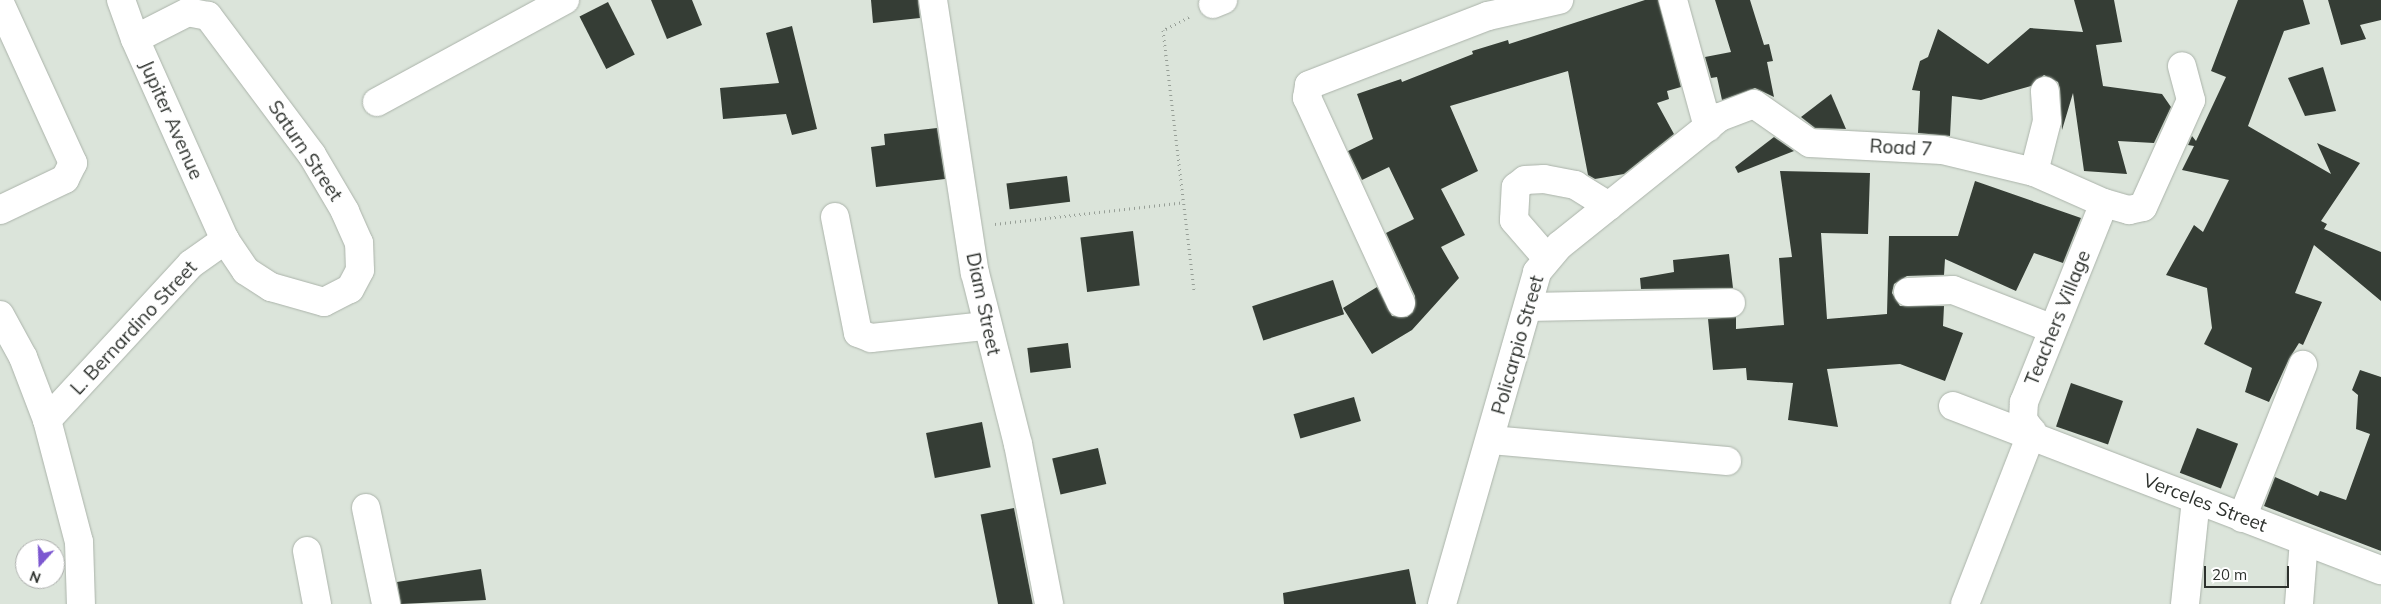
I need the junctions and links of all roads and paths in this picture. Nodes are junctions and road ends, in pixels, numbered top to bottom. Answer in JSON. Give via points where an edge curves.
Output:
{"nodes":[{"id":1,"x":121,"y":0,"type":"edge"},
{"id":2,"x":565,"y":0,"type":"edge"},
{"id":3,"x":933,"y":0,"type":"edge"},
{"id":4,"x":1559,"y":0,"type":"edge"},
{"id":5,"x":1673,"y":0,"type":"edge"},
{"id":6,"x":1218,"y":2,"type":"edge"},
{"id":7,"x":0,"y":3,"type":"edge"},
{"id":8,"x":1486,"y":8,"type":"edge"},
{"id":9,"x":135,"y":39,"type":"junction"},
{"id":10,"x":2182,"y":66,"type":"dead end"},
{"id":11,"x":2044,"y":91,"type":"dead end"},
{"id":12,"x":376,"y":102,"type":"dead end"},
{"id":13,"x":1708,"y":128,"type":"junction"},
{"id":14,"x":2034,"y":172,"type":"junction"},
{"id":15,"x":1184,"y":202,"type":"junction"},
{"id":16,"x":2104,"y":204,"type":"junction"},
{"id":17,"x":1609,"y":206,"type":"junction"},
{"id":18,"x":0,"y":210,"type":"edge"},
{"id":19,"x":835,"y":217,"type":"dead end"},
{"id":20,"x":968,"y":227,"type":"junction"},
{"id":21,"x":224,"y":240,"type":"junction"},
{"id":22,"x":1546,"y":257,"type":"junction"},
{"id":23,"x":1194,"y":291,"type":"dead end"},
{"id":24,"x":1908,"y":292,"type":"dead end"},
{"id":25,"x":1401,"y":303,"type":"dead end"},
{"id":26,"x":1730,"y":303,"type":"dead end"},
{"id":27,"x":1529,"y":307,"type":"junction"},
{"id":28,"x":0,"y":315,"type":"edge"},
{"id":29,"x":986,"y":326,"type":"junction"},
{"id":30,"x":2053,"y":329,"type":"junction"},
{"id":31,"x":2303,"y":365,"type":"dead end"},
{"id":32,"x":1953,"y":406,"type":"dead end"},
{"id":33,"x":47,"y":420,"type":"junction"},
{"id":34,"x":2032,"y":432,"type":"junction"},
{"id":35,"x":1491,"y":440,"type":"junction"},
{"id":36,"x":1727,"y":461,"type":"dead end"},
{"id":37,"x":2196,"y":500,"type":"junction"},
{"id":38,"x":366,"y":508,"type":"dead end"},
{"id":39,"x":2242,"y":518,"type":"junction"},
{"id":40,"x":2304,"y":541,"type":"junction"},
{"id":41,"x":307,"y":551,"type":"dead end"},
{"id":42,"x":2381,"y":570,"type":"edge"},
{"id":43,"x":80,"y":604,"type":"edge"},
{"id":44,"x":318,"y":604,"type":"edge"},
{"id":45,"x":386,"y":604,"type":"edge"},
{"id":46,"x":1049,"y":604,"type":"edge"},
{"id":47,"x":1442,"y":604,"type":"edge"},
{"id":48,"x":1964,"y":604,"type":"edge"},
{"id":49,"x":2185,"y":604,"type":"edge"},
{"id":50,"x":2299,"y":604,"type":"edge"}],
"edges":[{"from":1,"to":9,"type":"street","name":"Jupiter Avenue"},
{"from":2,"to":12,"type":"street"},
{"from":3,"to":20,"type":"street","name":"Diam Street"},
{"from":4,"to":8,"type":"street"},
{"from":5,"to":13,"type":"street"},
{"from":6,"to":15,"type":"path","via":[[1163,30]]},
{"from":7,"to":18,"type":"street","via":[[73,163],[65,179]]},
{"from":8,"to":25,"type":"street","via":[[1308,85],[1307,98]]},
{"from":9,"to":21,"type":"street","name":"Jupiter Avenue"},
{"from":9,"to":21,"type":"street","name":"Saturn Street","via":[[188,12],[208,16],[322,171],[359,243],[360,270],[350,289],[324,302],[271,287],[246,271]]},
{"from":10,"to":16,"type":"street","name":"Road 7","via":[[2191,100],[2143,207],[2129,210]]},
{"from":11,"to":14,"type":"street","via":[[2047,120]]},
{"from":13,"to":14,"type":"street","name":"Road 7","via":[[1729,113],[1754,104],[1810,144],[1942,150]]},
{"from":13,"to":17,"type":"street","name":"Policarpio Street"},
{"from":14,"to":16,"type":"street","name":"Road 7"},
{"from":15,"to":20,"type":"path"},
{"from":15,"to":23,"type":"path"},
{"from":16,"to":30,"type":"street","name":"Teachers Village"},
{"from":17,"to":22,"type":"street","name":"Policarpio Street"},
{"from":17,"to":22,"type":"street","via":[[1576,185],[1544,179],[1525,180],[1516,187],[1514,220]]},
{"from":19,"to":29,"type":"street","via":[[858,333],[871,338]]},
{"from":20,"to":29,"type":"street","name":"Diam Street"},
{"from":21,"to":33,"type":"street","name":"L. Bernardino Street","via":[[191,264]]},
{"from":22,"to":27,"type":"street","name":"Policarpio Street"},
{"from":24,"to":30,"type":"street","via":[[1953,290]]},
{"from":26,"to":27,"type":"street","via":[[1640,308]]},
{"from":27,"to":35,"type":"street","name":"Policarpio Street"},
{"from":28,"to":33,"type":"street","via":[[24,357]]},
{"from":29,"to":46,"type":"street","name":"Diam Street","via":[[1018,444]]},
{"from":30,"to":34,"type":"street","name":"Teachers Village","via":[[2024,402],[2023,420]]},
{"from":31,"to":39,"type":"street"},
{"from":32,"to":34,"type":"street","name":"Verceles Street"},
{"from":33,"to":43,"type":"street","via":[[79,542]]},
{"from":34,"to":37,"type":"street","name":"Verceles Street"},
{"from":34,"to":48,"type":"street"},
{"from":35,"to":36,"type":"street"},
{"from":35,"to":47,"type":"street","name":"Policarpio Street"},
{"from":37,"to":39,"type":"street","name":"Verceles Street"},
{"from":37,"to":49,"type":"street"},
{"from":38,"to":45,"type":"street"},
{"from":39,"to":40,"type":"street","name":"Verceles Street"},
{"from":40,"to":42,"type":"street","name":"Verceles Street"},
{"from":40,"to":50,"type":"street"},
{"from":41,"to":44,"type":"street"}]}
